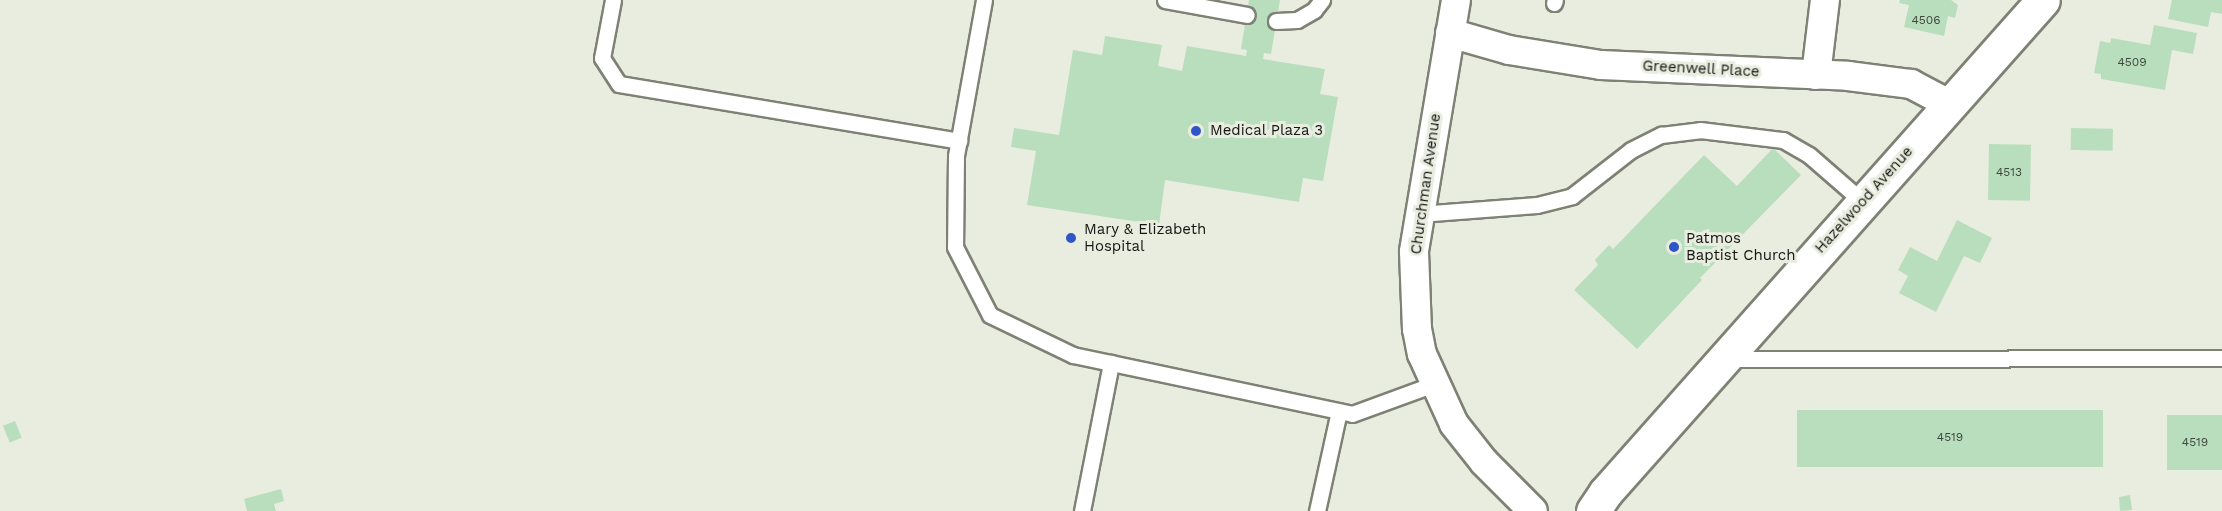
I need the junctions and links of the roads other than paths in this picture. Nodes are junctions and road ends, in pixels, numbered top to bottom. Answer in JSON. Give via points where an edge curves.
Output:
{"nodes":[{"id":1,"x":613,"y":0,"type":"edge"},
{"id":2,"x":984,"y":0,"type":"edge"},
{"id":3,"x":1164,"y":0,"type":"edge"},
{"id":4,"x":1322,"y":0,"type":"edge"},
{"id":5,"x":1456,"y":0,"type":"edge"},
{"id":6,"x":1825,"y":0,"type":"edge"},
{"id":7,"x":2043,"y":0,"type":"edge"},
{"id":8,"x":1247,"y":15,"type":"dead end"},
{"id":9,"x":1276,"y":21,"type":"dead end"},
{"id":10,"x":1450,"y":33,"type":"junction"},
{"id":11,"x":1816,"y":75,"type":"junction"},
{"id":12,"x":1949,"y":104,"type":"junction"},
{"id":13,"x":959,"y":141,"type":"junction"},
{"id":14,"x":1863,"y":202,"type":"junction"},
{"id":15,"x":1419,"y":214,"type":"junction"},
{"id":16,"x":2222,"y":358,"type":"edge"},
{"id":17,"x":1724,"y":359,"type":"junction"},
{"id":18,"x":1111,"y":363,"type":"junction"},
{"id":19,"x":1434,"y":384,"type":"junction"},
{"id":20,"x":1339,"y":411,"type":"junction"},
{"id":21,"x":1082,"y":511,"type":"edge"},
{"id":22,"x":1317,"y":511,"type":"edge"},
{"id":23,"x":1533,"y":511,"type":"edge"},
{"id":24,"x":1593,"y":511,"type":"edge"}],
"edges":[{"from":1,"to":13,"type":"lane","via":[[602,58],[619,84]]},
{"from":2,"to":13,"type":"lane"},
{"from":3,"to":8,"type":"lane"},
{"from":4,"to":9,"type":"lane","via":[[1297,20]]},
{"from":5,"to":10,"type":"street","name":"Churchman Avenue"},
{"from":6,"to":11,"type":"street"},
{"from":7,"to":12,"type":"street","name":"Hazelwood Avenue"},
{"from":10,"to":11,"type":"street","name":"Greenwell Place","via":[[1509,50],[1601,65]]},
{"from":10,"to":15,"type":"street","name":"Churchman Avenue"},
{"from":11,"to":12,"type":"street","name":"Greenwell Place","via":[[1911,84]]},
{"from":12,"to":14,"type":"street","name":"Hazelwood Avenue"},
{"from":13,"to":18,"type":"lane","via":[[955,247],[990,315],[1073,355]]},
{"from":14,"to":15,"type":"lane","via":[[1809,155],[1784,140],[1700,130],[1661,135],[1630,150],[1572,196],[1537,205]]},
{"from":14,"to":17,"type":"street","name":"Hazelwood Avenue"},
{"from":15,"to":19,"type":"street","name":"Churchman Avenue","via":[[1414,252],[1417,328]]},
{"from":16,"to":17,"type":"lane"},
{"from":17,"to":24,"type":"street","name":"Hazelwood Avenue"},
{"from":18,"to":20,"type":"lane"},
{"from":18,"to":21,"type":"lane"},
{"from":19,"to":20,"type":"lane","via":[[1352,414]]},
{"from":19,"to":23,"type":"street","name":"Churchman Avenue","via":[[1454,424],[1484,462]]},
{"from":20,"to":22,"type":"lane"}]}
